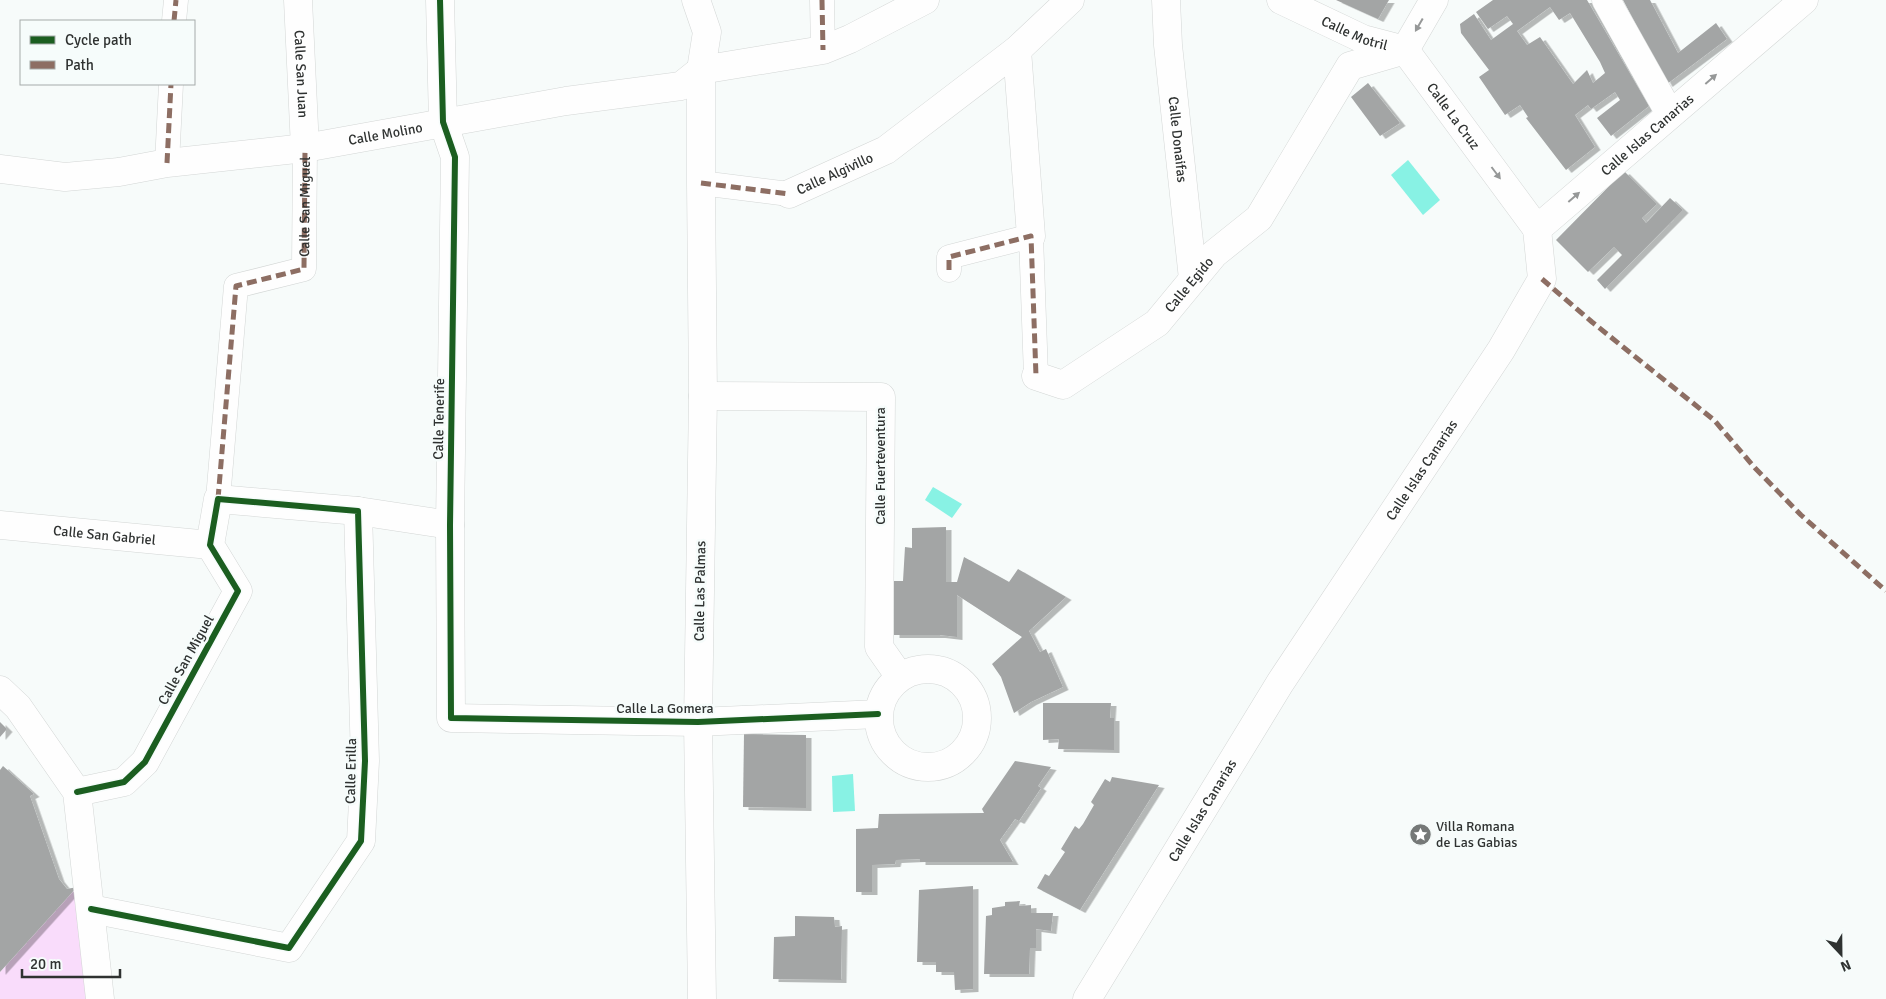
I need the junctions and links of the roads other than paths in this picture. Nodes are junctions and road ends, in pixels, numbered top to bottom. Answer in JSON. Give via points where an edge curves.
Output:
{"nodes":[{"id":1,"x":176,"y":0,"type":"edge"},
{"id":2,"x":298,"y":0,"type":"edge"},
{"id":3,"x":440,"y":0,"type":"edge"},
{"id":4,"x":696,"y":0,"type":"edge"},
{"id":5,"x":822,"y":0,"type":"edge"},
{"id":6,"x":925,"y":0,"type":"edge"},
{"id":7,"x":1070,"y":0,"type":"edge"},
{"id":8,"x":1166,"y":0,"type":"edge"},
{"id":9,"x":1281,"y":0,"type":"edge"},
{"id":10,"x":1434,"y":0,"type":"edge"},
{"id":11,"x":1606,"y":0,"type":"edge"},
{"id":12,"x":1804,"y":0,"type":"edge"},
{"id":13,"x":174,"y":20,"type":"edge"},
{"id":14,"x":823,"y":50,"type":"junction"},
{"id":15,"x":1017,"y":50,"type":"junction"},
{"id":16,"x":1405,"y":50,"type":"junction"},
{"id":17,"x":701,"y":70,"type":"junction"},
{"id":18,"x":171,"y":85,"type":"edge"},
{"id":19,"x":1670,"y":114,"type":"junction"},
{"id":20,"x":443,"y":122,"type":"junction"},
{"id":21,"x":305,"y":148,"type":"junction"},
{"id":22,"x":167,"y":163,"type":"junction"},
{"id":23,"x":0,"y":169,"type":"edge"},
{"id":24,"x":700,"y":183,"type":"junction"},
{"id":25,"x":790,"y":194,"type":"joint"},
{"id":26,"x":1537,"y":228,"type":"junction"},
{"id":27,"x":1031,"y":236,"type":"junction"},
{"id":28,"x":949,"y":270,"type":"dead end"},
{"id":29,"x":1193,"y":279,"type":"junction"},
{"id":30,"x":1036,"y":376,"type":"joint"},
{"id":31,"x":703,"y":396,"type":"junction"},
{"id":32,"x":218,"y":499,"type":"junction"},
{"id":33,"x":358,"y":511,"type":"junction"},
{"id":34,"x":450,"y":524,"type":"junction"},
{"id":35,"x":0,"y":525,"type":"edge"},
{"id":36,"x":210,"y":545,"type":"junction"},
{"id":37,"x":900,"y":677,"type":"junction"},
{"id":38,"x":0,"y":690,"type":"edge"},
{"id":39,"x":878,"y":714,"type":"junction"},
{"id":40,"x":450,"y":718,"type":"joint"},
{"id":41,"x":698,"y":722,"type":"junction"},
{"id":42,"x":77,"y":792,"type":"junction"},
{"id":43,"x":92,"y":909,"type":"junction"},
{"id":44,"x":100,"y":999,"type":"edge"},
{"id":45,"x":702,"y":999,"type":"edge"},
{"id":46,"x":1087,"y":999,"type":"edge"}],
"edges":[{"from":1,"to":13,"type":"street"},
{"from":2,"to":21,"type":"street","name":"Calle San Juan"},
{"from":3,"to":20,"type":"street","name":"Calle Tenerife"},
{"from":4,"to":17,"type":"street","via":[[708,32]]},
{"from":5,"to":14,"type":"street"},
{"from":6,"to":14,"type":"street","name":"Calle Molino"},
{"from":7,"to":15,"type":"street","name":"Calle Algivillo"},
{"from":8,"to":29,"type":"street","name":"Calle Donaifas"},
{"from":9,"to":16,"type":"street","name":"Calle Motril","via":[[1363,39]]},
{"from":10,"to":16,"type":"street","one_way":true},
{"from":11,"to":19,"type":"street"},
{"from":19,"to":12,"type":"street","name":"Calle Islas Canarias","one_way":true},
{"from":14,"to":17,"type":"street","name":"Calle Molino"},
{"from":15,"to":25,"type":"street","name":"Calle Algivillo","via":[[886,150]]},
{"from":15,"to":27,"type":"street","name":"Calle Egido"},
{"from":16,"to":26,"type":"street","name":"Calle La Cruz","one_way":true},
{"from":16,"to":29,"type":"street","name":"Calle Egido","via":[[1350,66],[1259,218],[1214,254]]},
{"from":17,"to":20,"type":"street","name":"Calle Molino","via":[[681,86]]},
{"from":17,"to":24,"type":"street"},
{"from":18,"to":22,"type":"street"},
{"from":26,"to":19,"type":"street","name":"Calle Islas Canarias","one_way":true},
{"from":20,"to":21,"type":"street","name":"Calle Molino"},
{"from":20,"to":34,"type":"street","name":"Calle Tenerife","via":[[455,157]]},
{"from":21,"to":22,"type":"street","name":"Calle Molino"},
{"from":21,"to":32,"type":"street","name":"Calle San Miguel","via":[[304,268],[236,286]]},
{"from":22,"to":23,"type":"street","name":"Calle Molino","via":[[65,177]]},
{"from":24,"to":25,"type":"street","name":"Calle Algivillo"},
{"from":24,"to":31,"type":"street","name":"Calle Las Palmas"},
{"from":26,"to":46,"type":"street","name":"Calle Islas Canarias","via":[[1542,279],[1501,350],[1280,683]]},
{"from":27,"to":28,"type":"street","via":[[949,257]]},
{"from":27,"to":30,"type":"street","name":"Calle Egido"},
{"from":29,"to":30,"type":"street","name":"Calle Egido","via":[[1157,323],[1063,385]]},
{"from":31,"to":37,"type":"street","name":"Calle Fuerteventura","via":[[881,396],[879,646]]},
{"from":31,"to":41,"type":"street","name":"Calle Las Palmas"},
{"from":32,"to":33,"type":"street"},
{"from":32,"to":36,"type":"street","name":"Calle San Miguel"},
{"from":33,"to":34,"type":"street"},
{"from":33,"to":43,"type":"street","name":"Calle Erilla","via":[[365,761],[361,841],[356,849],[288,948]]},
{"from":34,"to":40,"type":"street","name":"Calle Tenerife"},
{"from":35,"to":36,"type":"street","name":"Calle San Gabriel"},
{"from":36,"to":42,"type":"street","name":"Calle San Miguel","via":[[238,591],[145,762],[124,782]]},
{"from":37,"to":39,"type":"street","via":[[888,689]]},
{"from":37,"to":39,"type":"street","via":[[916,670],[932,669],[948,673],[962,682],[972,695],[977,711],[977,728],[971,743],[960,756],[946,764],[930,768],[913,766],[886,746]]},
{"from":38,"to":42,"type":"street","via":[[18,707]]},
{"from":39,"to":41,"type":"street","name":"Calle La Gomera"},
{"from":40,"to":41,"type":"street","name":"Calle La Gomera"},
{"from":41,"to":45,"type":"street","name":"Calle Las Palmas"},
{"from":42,"to":43,"type":"street"},
{"from":43,"to":44,"type":"street"}]}
